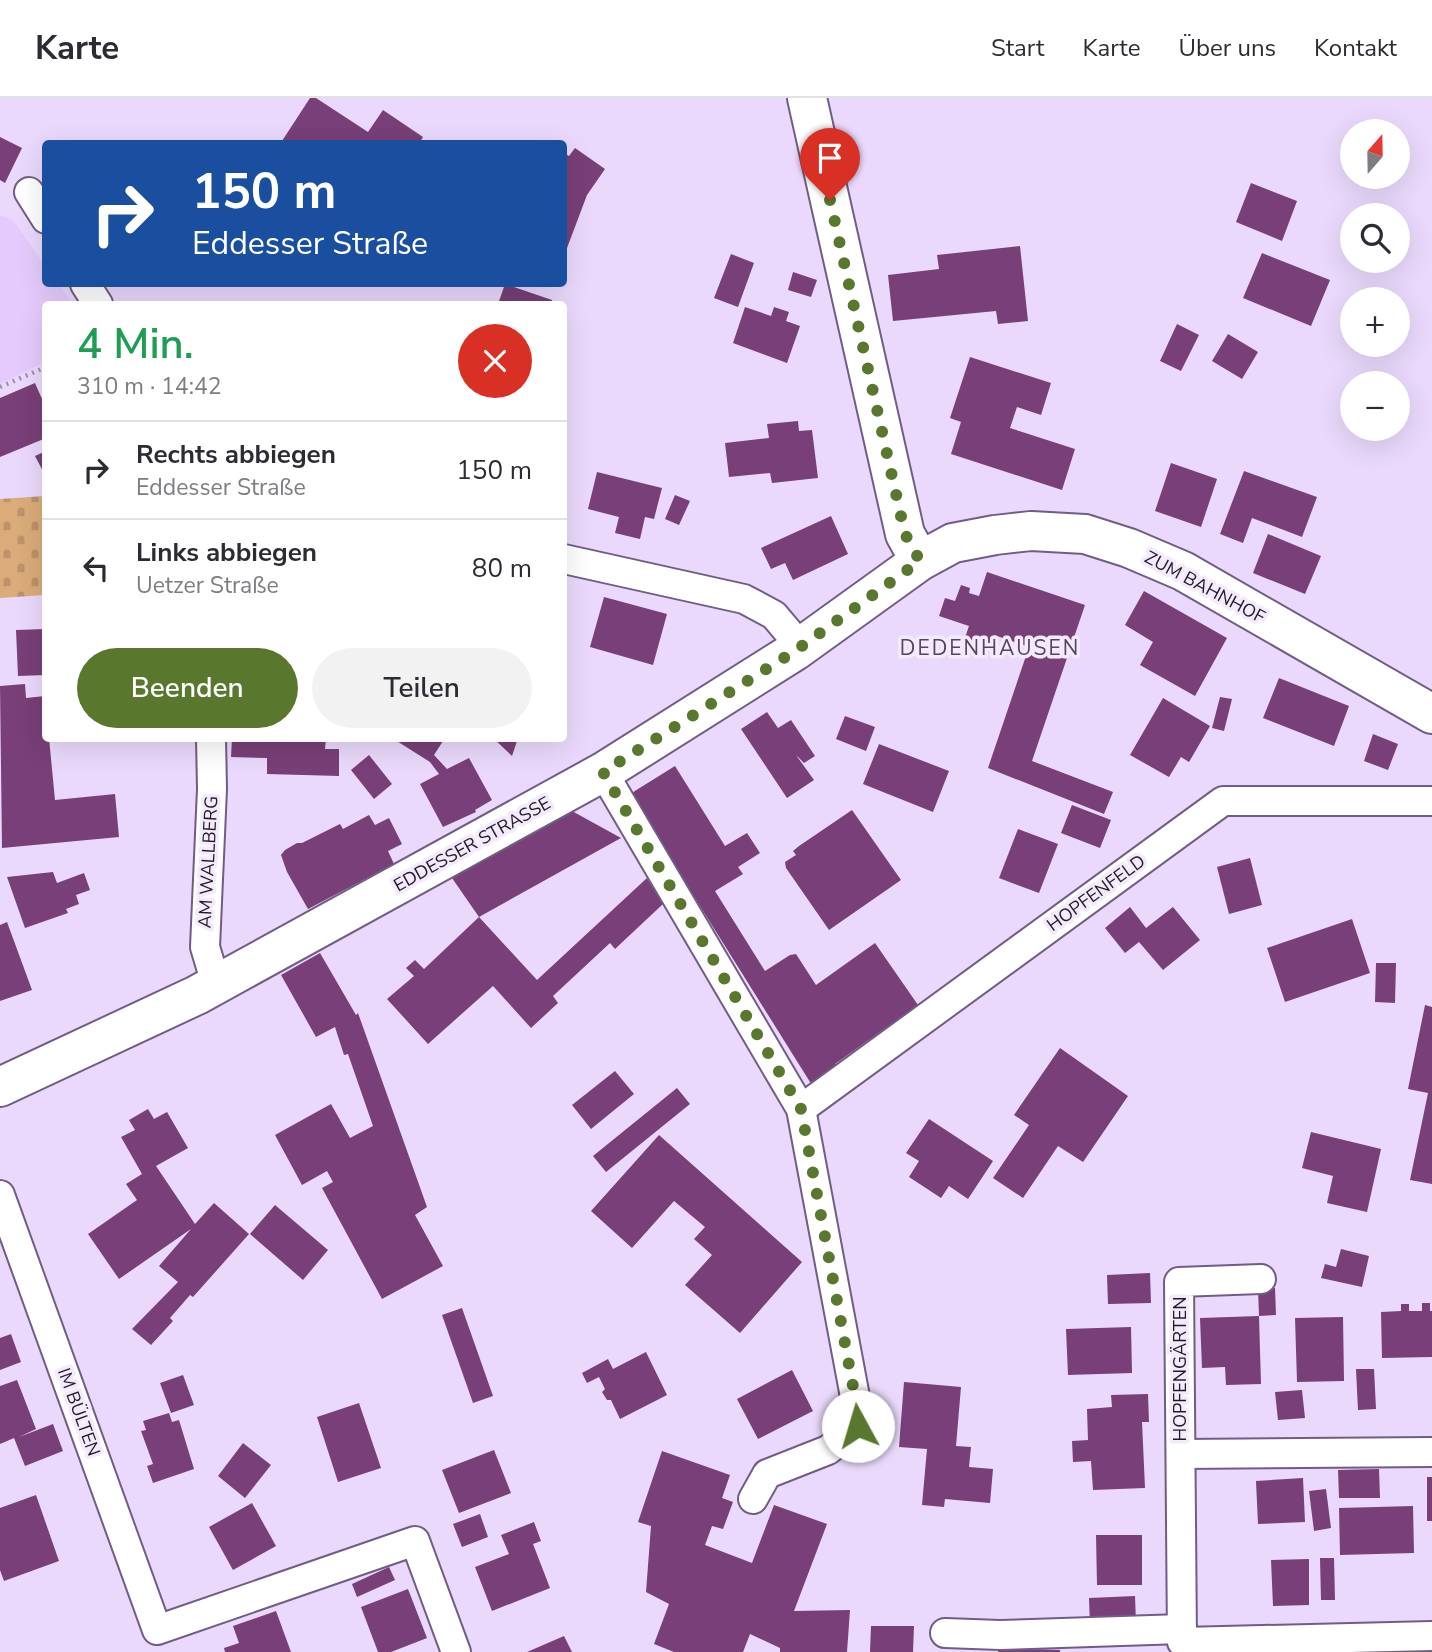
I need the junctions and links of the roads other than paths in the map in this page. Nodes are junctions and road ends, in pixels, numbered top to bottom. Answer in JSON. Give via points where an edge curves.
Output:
{"nodes":[{"id":1,"x":807,"y":98,"type":"edge"},
{"id":2,"x":29,"y":192,"type":"dead end"},
{"id":3,"x":42,"y":213,"type":"edge"},
{"id":4,"x":567,"y":560,"type":"edge"},
{"id":5,"x":920,"y":561,"type":"junction"},
{"id":6,"x":801,"y":647,"type":"junction"},
{"id":7,"x":1432,"y":714,"type":"edge"},
{"id":8,"x":211,"y":742,"type":"edge"},
{"id":9,"x":603,"y":772,"type":"junction"},
{"id":10,"x":1432,"y":801,"type":"edge"},
{"id":11,"x":216,"y":984,"type":"junction"},
{"id":12,"x":0,"y":1087,"type":"edge"},
{"id":13,"x":801,"y":1109,"type":"junction"},
{"id":14,"x":0,"y":1195,"type":"edge"},
{"id":15,"x":1261,"y":1279,"type":"dead end"},
{"id":16,"x":1432,"y":1451,"type":"edge"},
{"id":17,"x":1181,"y":1454,"type":"junction"},
{"id":18,"x":753,"y":1499,"type":"dead end"},
{"id":19,"x":1182,"y":1629,"type":"junction"},
{"id":20,"x":945,"y":1633,"type":"dead end"},
{"id":21,"x":1432,"y":1636,"type":"edge"},
{"id":22,"x":161,"y":1641,"type":"edge"},
{"id":23,"x":457,"y":1652,"type":"edge"}],
"edges":[{"from":1,"to":5,"type":"street","via":[[905,534]]},
{"from":2,"to":3,"type":"street"},
{"from":4,"to":6,"type":"street","via":[[744,599],[774,615]]},
{"from":5,"to":6,"type":"street","name":"EDDESSER STRASSE"},
{"from":5,"to":7,"type":"street","name":"ZUM BAHNHOF","via":[[953,543],[995,534],[1085,534],[1183,571]]},
{"from":6,"to":9,"type":"street","name":"EDDESSER STRASSE"},
{"from":8,"to":11,"type":"street","name":"AM WALLBERG","via":[[205,947]]},
{"from":9,"to":11,"type":"street","name":"EDDESSER STRASSE"},
{"from":9,"to":13,"type":"street"},
{"from":10,"to":13,"type":"street","name":"HOPFENFELD","via":[[1223,800]]},
{"from":11,"to":12,"type":"street","name":"EDDESSER STRASSE"},
{"from":13,"to":18,"type":"street","via":[[858,1426],[828,1450],[767,1474]]},
{"from":14,"to":22,"type":"street","name":"IM BÜLTEN"},
{"from":15,"to":17,"type":"street","name":"HOPFENGÄRTEN","via":[[1180,1282]]},
{"from":16,"to":17,"type":"street","name":"HOPFENGÄRTEN"},
{"from":17,"to":19,"type":"street","name":"HOPFENGÄRTEN"},
{"from":19,"to":20,"type":"street"},
{"from":19,"to":21,"type":"street","via":[[1182,1642]]},
{"from":22,"to":23,"type":"street","name":"IM BÜLTEN","via":[[415,1541]]}]}
